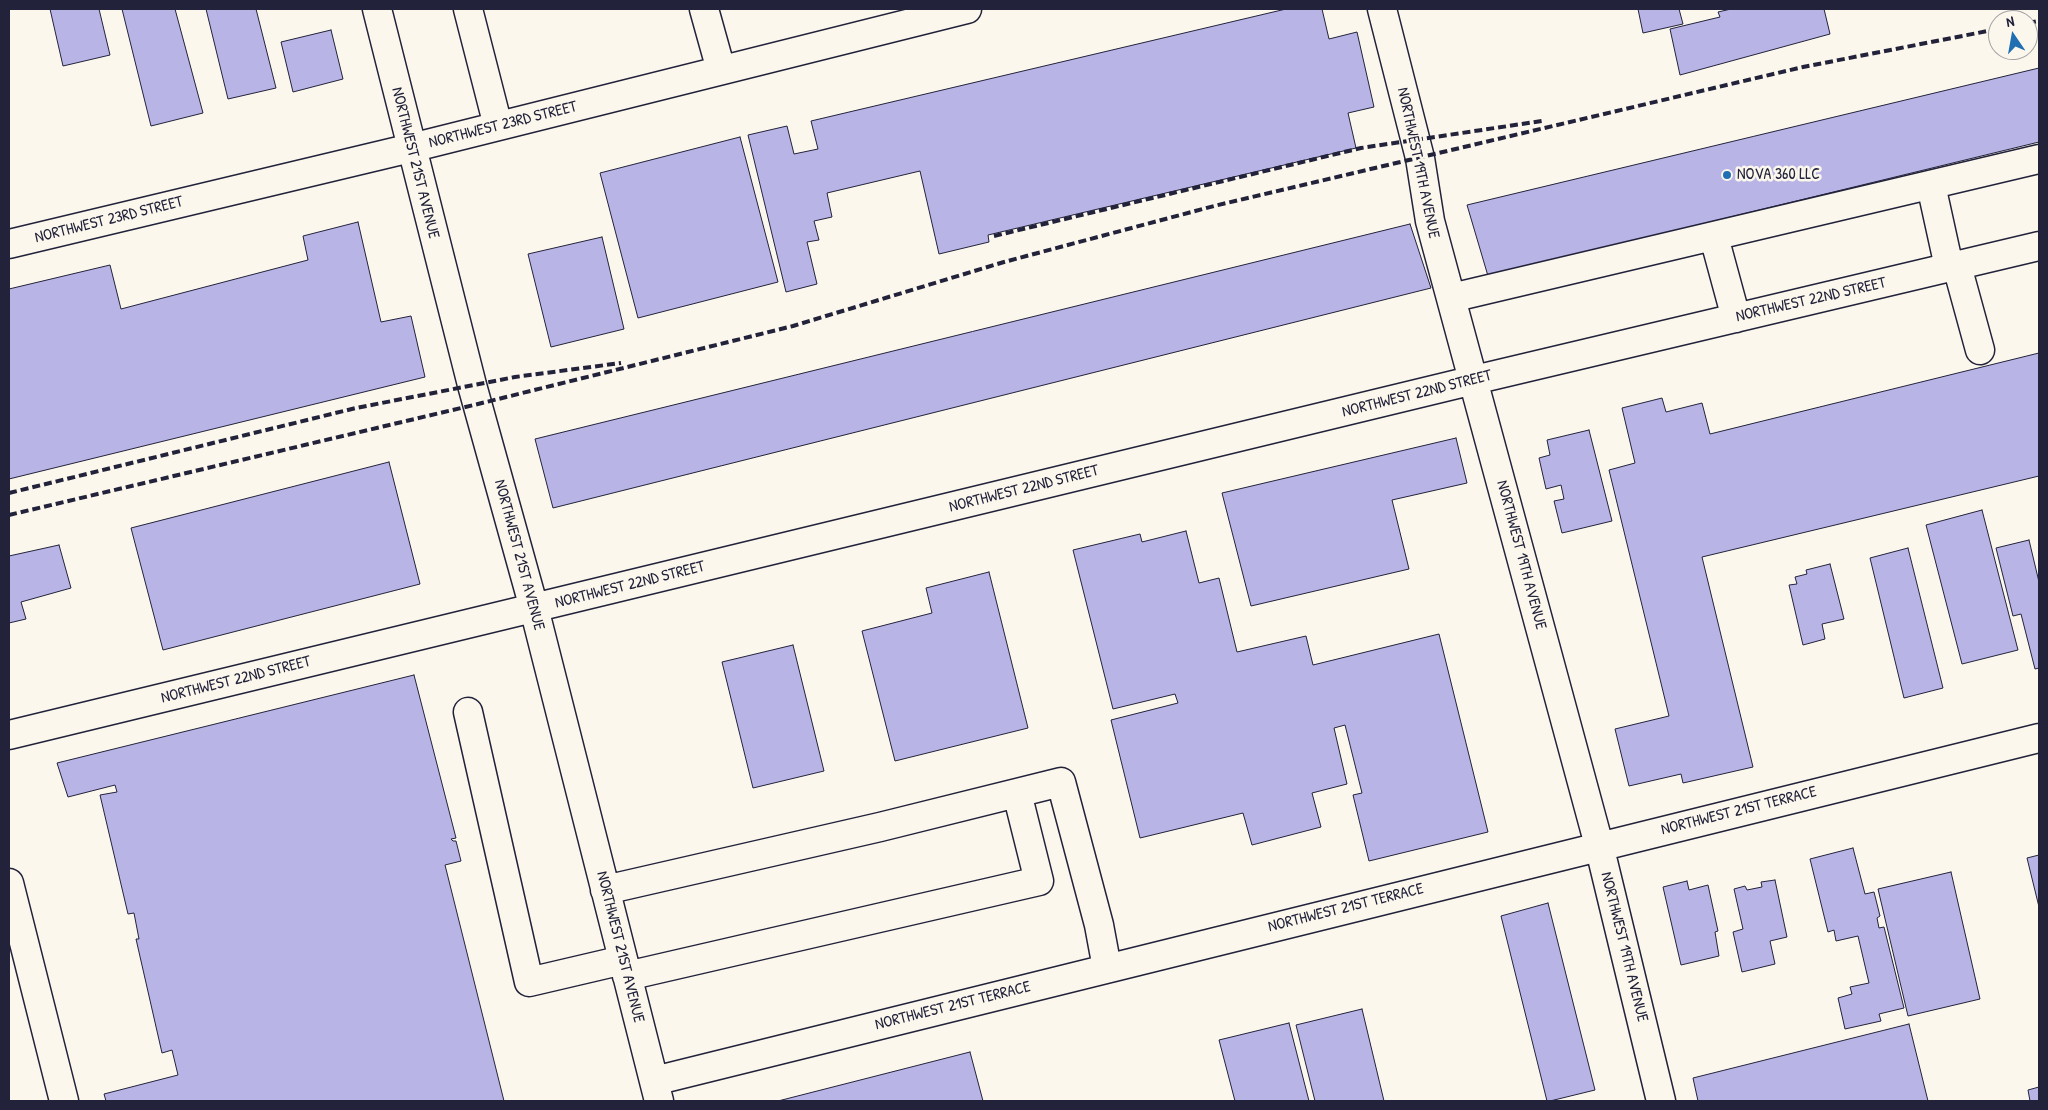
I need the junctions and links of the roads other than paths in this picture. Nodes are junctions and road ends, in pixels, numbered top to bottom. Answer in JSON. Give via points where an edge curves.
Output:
{"nodes":[{"id":1,"x":377,"y":9,"type":"edge"},
{"id":2,"x":468,"y":9,"type":"edge"},
{"id":3,"x":704,"y":9,"type":"edge"},
{"id":4,"x":968,"y":9,"type":"edge"},
{"id":5,"x":1382,"y":9,"type":"edge"},
{"id":6,"x":721,"y":70,"type":"junction"},
{"id":7,"x":498,"y":126,"type":"junction"},
{"id":8,"x":411,"y":148,"type":"junction"},
{"id":9,"x":2039,"y":159,"type":"edge"},
{"id":10,"x":1931,"y":185,"type":"junction"},
{"id":11,"x":1714,"y":237,"type":"junction"},
{"id":12,"x":9,"y":244,"type":"edge"},
{"id":13,"x":2039,"y":246,"type":"edge"},
{"id":14,"x":1953,"y":267,"type":"junction"},
{"id":15,"x":1451,"y":298,"type":"junction"},
{"id":16,"x":1736,"y":318,"type":"junction"},
{"id":17,"x":1980,"y":350,"type":"dead end"},
{"id":18,"x":1474,"y":380,"type":"junction"},
{"id":19,"x":534,"y":608,"type":"junction"},
{"id":20,"x":468,"y":712,"type":"dead end"},
{"id":21,"x":9,"y":735,"type":"edge"},
{"id":22,"x":2039,"y":738,"type":"edge"},
{"id":23,"x":1017,"y":793,"type":"junction"},
{"id":24,"x":1599,"y":845,"type":"junction"},
{"id":25,"x":9,"y":883,"type":"edge"},
{"id":26,"x":606,"y":890,"type":"junction"},
{"id":27,"x":625,"y":968,"type":"junction"},
{"id":28,"x":1107,"y":968,"type":"junction"},
{"id":29,"x":656,"y":1091,"type":"edge"},
{"id":30,"x":64,"y":1101,"type":"edge"},
{"id":31,"x":1661,"y":1101,"type":"edge"}],
"edges":[{"from":1,"to":8,"type":"street","name":"NORTHWEST 21ST AVENUE"},
{"from":2,"to":7,"type":"street"},
{"from":3,"to":6,"type":"street"},
{"from":4,"to":6,"type":"street","name":"NORTHWEST 23RD STREET"},
{"from":5,"to":15,"type":"street","name":"NORTHWEST 19TH AVENUE","via":[[1420,158],[1430,221]]},
{"from":6,"to":7,"type":"street","name":"NORTHWEST 23RD STREET"},
{"from":7,"to":8,"type":"street","name":"NORTHWEST 23RD STREET"},
{"from":8,"to":12,"type":"street","name":"NORTHWEST 23RD STREET"},
{"from":8,"to":19,"type":"street","name":"NORTHWEST 21ST AVENUE"},
{"from":9,"to":10,"type":"street"},
{"from":10,"to":11,"type":"street"},
{"from":10,"to":14,"type":"street"},
{"from":11,"to":15,"type":"street"},
{"from":11,"to":16,"type":"street"},
{"from":13,"to":14,"type":"street","name":"NORTHWEST 22ND STREET"},
{"from":14,"to":16,"type":"street","name":"NORTHWEST 22ND STREET"},
{"from":14,"to":17,"type":"street"},
{"from":15,"to":18,"type":"street","name":"NORTHWEST 19TH AVENUE"},
{"from":16,"to":18,"type":"street","name":"NORTHWEST 22ND STREET"},
{"from":18,"to":19,"type":"street","name":"NORTHWEST 22ND STREET"},
{"from":18,"to":24,"type":"street","name":"NORTHWEST 19TH AVENUE"},
{"from":19,"to":21,"type":"street","name":"NORTHWEST 22ND STREET"},
{"from":19,"to":26,"type":"street","name":"NORTHWEST 21ST AVENUE"},
{"from":20,"to":27,"type":"street","via":[[529,982]]},
{"from":22,"to":24,"type":"street","name":"NORTHWEST 21ST TERRACE"},
{"from":23,"to":26,"type":"street","via":[[880,828]]},
{"from":23,"to":27,"type":"street","via":[[1039,881],[665,966]]},
{"from":23,"to":28,"type":"street","via":[[1061,782],[1099,925]]},
{"from":24,"to":28,"type":"street","name":"NORTHWEST 21ST TERRACE"},
{"from":24,"to":31,"type":"street","name":"NORTHWEST 19TH AVENUE"},
{"from":25,"to":30,"type":"street"},
{"from":26,"to":27,"type":"street","name":"NORTHWEST 21ST AVENUE"},
{"from":27,"to":29,"type":"street","name":"NORTHWEST 21ST AVENUE"},
{"from":28,"to":29,"type":"street","name":"NORTHWEST 21ST TERRACE"}]}
